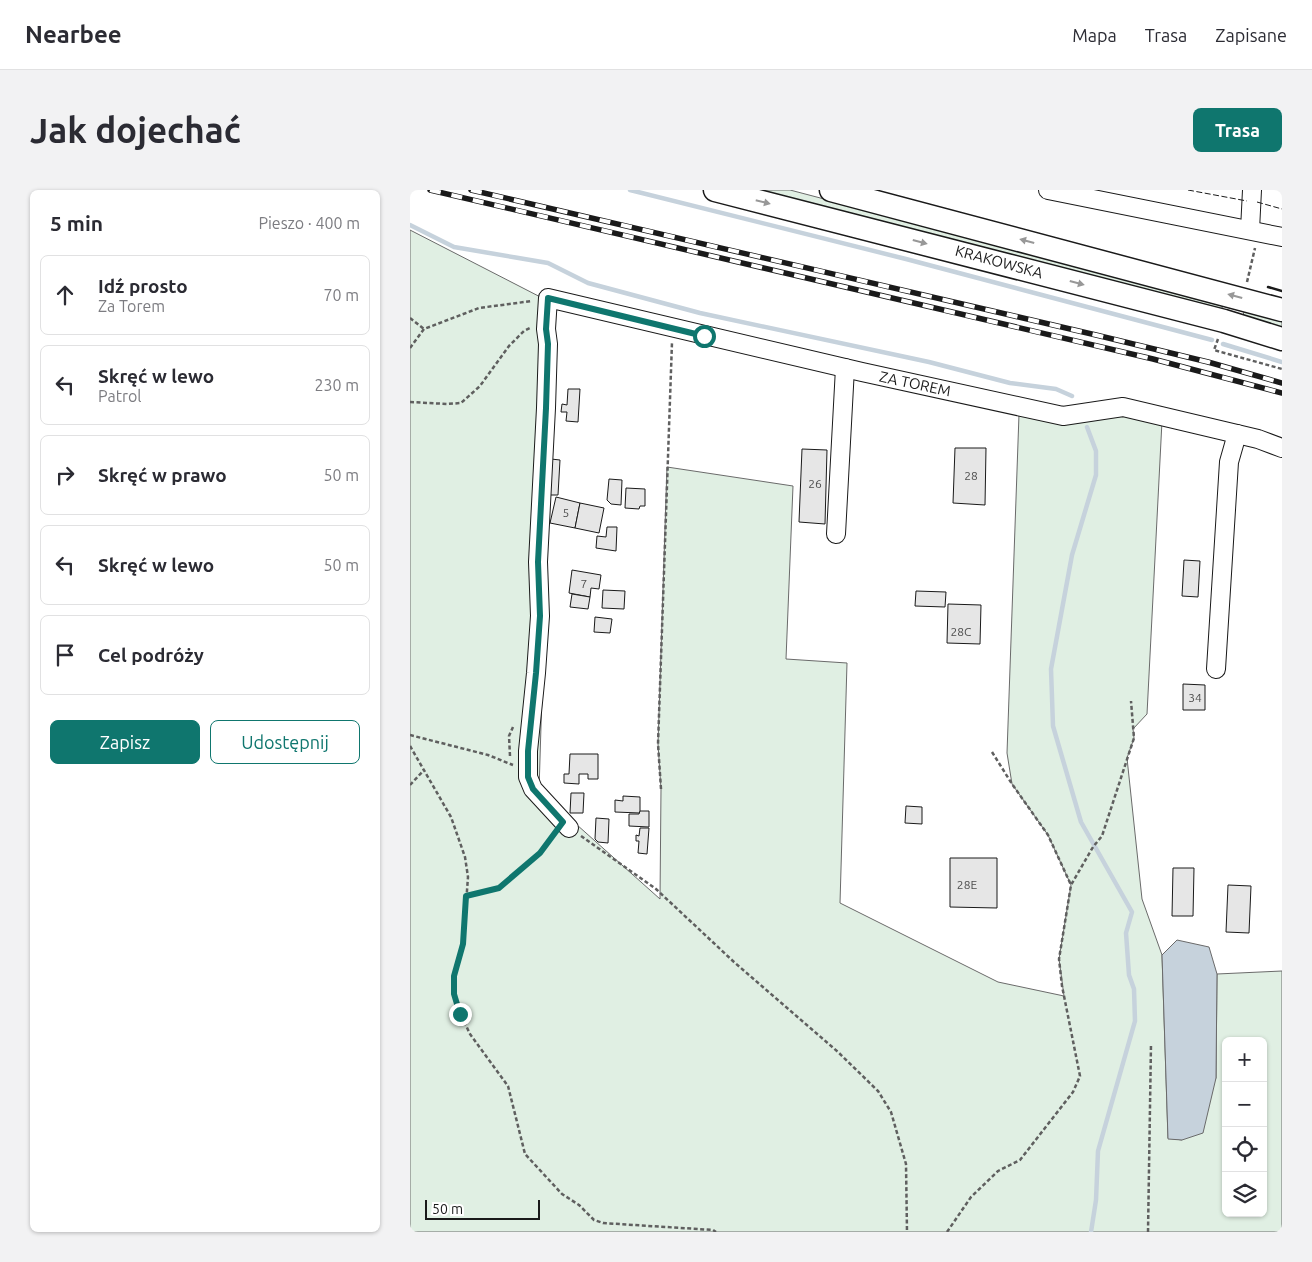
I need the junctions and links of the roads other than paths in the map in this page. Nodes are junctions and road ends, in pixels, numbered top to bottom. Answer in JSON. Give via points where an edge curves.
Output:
{"nodes":[{"id":1,"x":715,"y":190,"type":"edge"},
{"id":2,"x":831,"y":190,"type":"edge"},
{"id":3,"x":1048,"y":190,"type":"edge"},
{"id":4,"x":1252,"y":190,"type":"edge"},
{"id":5,"x":1250,"y":230,"type":"junction"},
{"id":6,"x":1282,"y":237,"type":"edge"},
{"id":7,"x":1282,"y":310,"type":"edge"},
{"id":8,"x":1282,"y":339,"type":"edge"},
{"id":9,"x":845,"y":368,"type":"junction"},
{"id":10,"x":1237,"y":434,"type":"junction"},
{"id":11,"x":1282,"y":448,"type":"edge"},
{"id":12,"x":836,"y":534,"type":"dead end"},
{"id":13,"x":1216,"y":669,"type":"dead end"},
{"id":14,"x":566,"y":825,"type":"road end"}],
"edges":[{"from":1,"to":8,"type":"main road","name":"KRAKOWSKA","one_way":true,"via":[[1224,321]]},
{"from":7,"to":2,"type":"main road","name":"KRAKOWSKA","one_way":true},
{"from":3,"to":5,"type":"street"},
{"from":4,"to":5,"type":"street"},
{"from":5,"to":6,"type":"street"},
{"from":9,"to":10,"type":"street","name":"ZA TOREM","via":[[1063,416],[1123,407]]},
{"from":9,"to":12,"type":"street"},
{"from":9,"to":14,"type":"street","name":"ZA TOREM","via":[[548,298],[539,553],[540,616],[528,777],[533,789]]},
{"from":10,"to":11,"type":"street","name":"ZA TOREM"},
{"from":10,"to":13,"type":"street","via":[[1229,462]]}]}
